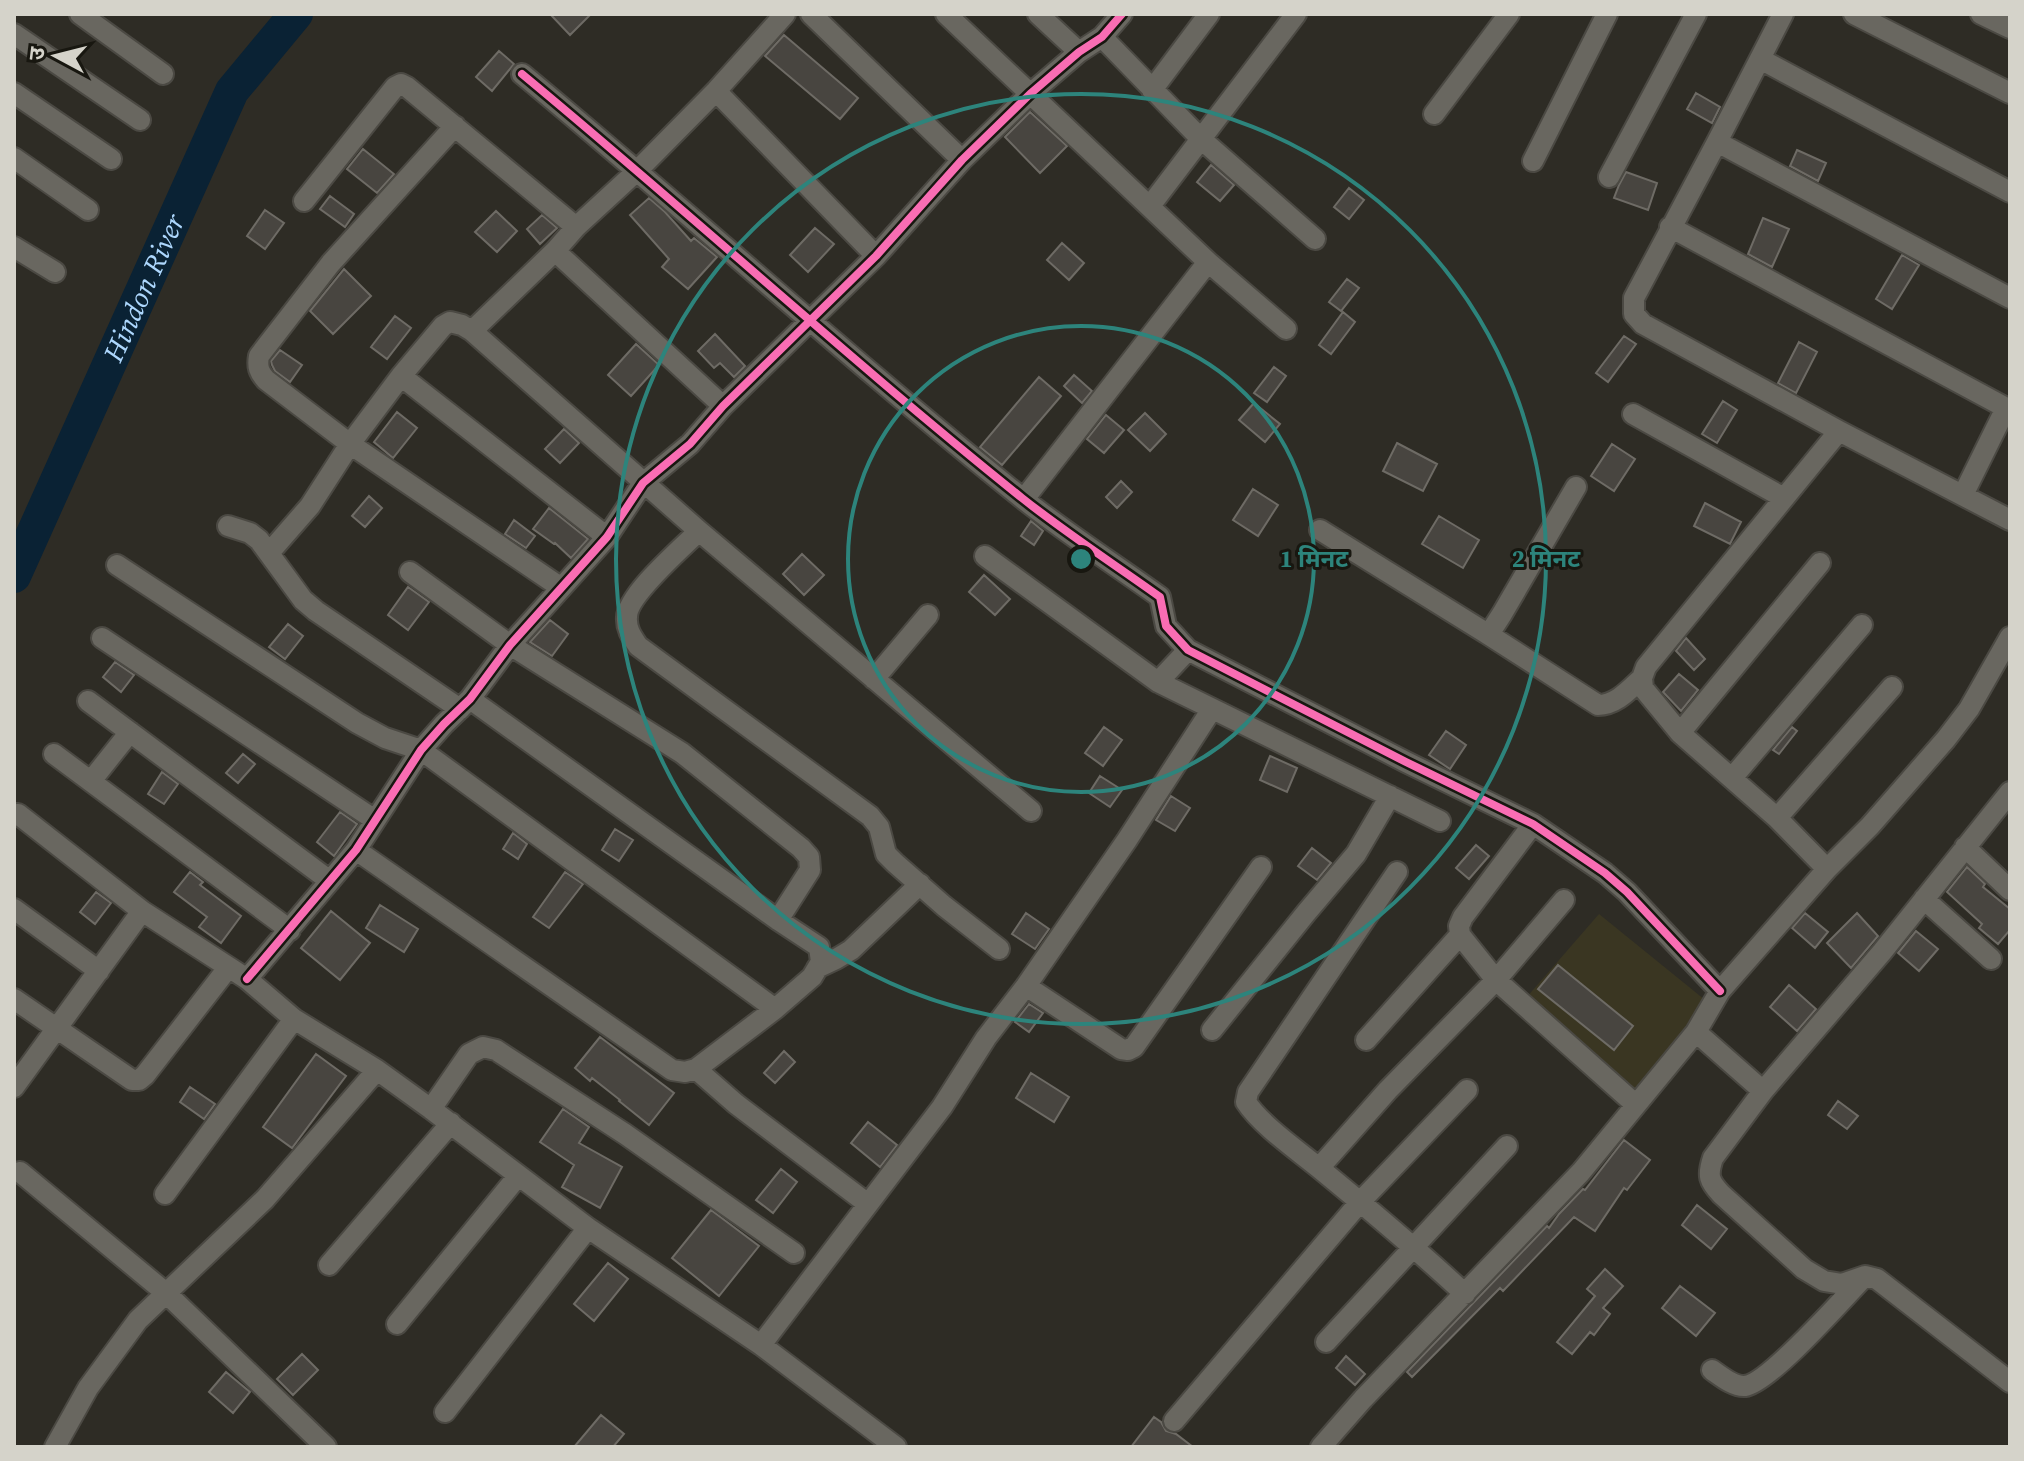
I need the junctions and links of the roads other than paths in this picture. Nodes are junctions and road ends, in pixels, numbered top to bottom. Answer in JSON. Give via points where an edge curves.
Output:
{"nodes":[{"id":1,"x":80,"y":14,"type":"edge"},
{"id":2,"x":785,"y":14,"type":"edge"},
{"id":3,"x":811,"y":14,"type":"edge"},
{"id":4,"x":946,"y":14,"type":"edge"},
{"id":5,"x":1038,"y":14,"type":"edge"},
{"id":6,"x":1122,"y":14,"type":"edge"},
{"id":7,"x":1209,"y":14,"type":"edge"},
{"id":8,"x":1296,"y":14,"type":"edge"},
{"id":9,"x":1509,"y":14,"type":"edge"},
{"id":10,"x":1607,"y":14,"type":"edge"},
{"id":11,"x":1696,"y":14,"type":"edge"},
{"id":12,"x":1783,"y":14,"type":"edge"},
{"id":13,"x":1854,"y":14,"type":"edge"},
{"id":14,"x":1981,"y":14,"type":"edge"},
{"id":15,"x":2009,"y":26,"type":"edge"},
{"id":16,"x":14,"y":34,"type":"edge"},
{"id":17,"x":1102,"y":37,"type":"junction"},
{"id":18,"x":1079,"y":52,"type":"junction"},
{"id":19,"x":1760,"y":59,"type":"junction"},
{"id":20,"x":163,"y":74,"type":"dead end"},
{"id":21,"x":522,"y":74,"type":"dead end"},
{"id":22,"x":1152,"y":90,"type":"junction"},
{"id":23,"x":716,"y":91,"type":"junction"},
{"id":24,"x":14,"y":93,"type":"edge"},
{"id":25,"x":2010,"y":93,"type":"edge"},
{"id":26,"x":1030,"y":94,"type":"junction"},
{"id":27,"x":1434,"y":114,"type":"dead end"},
{"id":28,"x":140,"y":120,"type":"dead end"},
{"id":29,"x":455,"y":126,"type":"junction"},
{"id":30,"x":1201,"y":139,"type":"junction"},
{"id":31,"x":1717,"y":142,"type":"junction"},
{"id":32,"x":14,"y":158,"type":"edge"},
{"id":33,"x":111,"y":159,"type":"dead end"},
{"id":34,"x":962,"y":160,"type":"junction"},
{"id":35,"x":1533,"y":161,"type":"dead end"},
{"id":36,"x":638,"y":170,"type":"junction"},
{"id":37,"x":1609,"y":177,"type":"dead end"},
{"id":38,"x":2010,"y":192,"type":"edge"},
{"id":39,"x":304,"y":201,"type":"dead end"},
{"id":40,"x":1150,"y":206,"type":"junction"},
{"id":41,"x":88,"y":210,"type":"dead end"},
{"id":42,"x":576,"y":227,"type":"junction"},
{"id":43,"x":1670,"y":227,"type":"junction"},
{"id":44,"x":1315,"y":239,"type":"dead end"},
{"id":45,"x":14,"y":247,"type":"edge"},
{"id":46,"x":555,"y":251,"type":"junction"},
{"id":47,"x":876,"y":256,"type":"junction"},
{"id":48,"x":1208,"y":262,"type":"junction"},
{"id":49,"x":55,"y":272,"type":"dead end"},
{"id":50,"x":2010,"y":298,"type":"edge"},
{"id":51,"x":810,"y":320,"type":"junction"},
{"id":52,"x":1286,"y":329,"type":"dead end"},
{"id":53,"x":472,"y":331,"type":"junction"},
{"id":54,"x":401,"y":376,"type":"junction"},
{"id":55,"x":723,"y":406,"type":"junction"},
{"id":56,"x":2008,"y":409,"type":"edge"},
{"id":57,"x":1633,"y":414,"type":"dead end"},
{"id":58,"x":1839,"y":431,"type":"junction"},
{"id":59,"x":350,"y":444,"type":"junction"},
{"id":60,"x":643,"y":483,"type":"junction"},
{"id":61,"x":1576,"y":487,"type":"dead end"},
{"id":62,"x":1963,"y":495,"type":"junction"},
{"id":63,"x":1784,"y":498,"type":"junction"},
{"id":64,"x":1024,"y":499,"type":"junction"},
{"id":65,"x":2010,"y":520,"type":"edge"},
{"id":66,"x":228,"y":526,"type":"dead end"},
{"id":67,"x":1320,"y":530,"type":"dead end"},
{"id":68,"x":699,"y":531,"type":"junction"},
{"id":69,"x":607,"y":537,"type":"junction"},
{"id":70,"x":269,"y":553,"type":"junction"},
{"id":71,"x":985,"y":556,"type":"dead end"},
{"id":72,"x":1820,"y":563,"type":"dead end"},
{"id":73,"x":117,"y":565,"type":"dead end"},
{"id":74,"x":410,"y":572,"type":"dead end"},
{"id":75,"x":560,"y":587,"type":"junction"},
{"id":76,"x":928,"y":615,"type":"dead end"},
{"id":77,"x":1862,"y":625,"type":"dead end"},
{"id":78,"x":1486,"y":633,"type":"junction"},
{"id":79,"x":2010,"y":637,"type":"edge"},
{"id":80,"x":102,"y":638,"type":"dead end"},
{"id":81,"x":510,"y":645,"type":"junction"},
{"id":82,"x":1188,"y":650,"type":"junction"},
{"id":83,"x":1642,"y":678,"type":"junction"},
{"id":84,"x":874,"y":679,"type":"junction"},
{"id":85,"x":1158,"y":682,"type":"junction"},
{"id":86,"x":1892,"y":687,"type":"dead end"},
{"id":87,"x":88,"y":701,"type":"dead end"},
{"id":88,"x":465,"y":704,"type":"junction"},
{"id":89,"x":1212,"y":709,"type":"junction"},
{"id":90,"x":130,"y":732,"type":"junction"},
{"id":91,"x":1680,"y":733,"type":"junction"},
{"id":92,"x":421,"y":750,"type":"junction"},
{"id":93,"x":54,"y":754,"type":"dead end"},
{"id":94,"x":1732,"y":778,"type":"junction"},
{"id":95,"x":91,"y":781,"type":"junction"},
{"id":96,"x":2009,"y":795,"type":"edge"},
{"id":97,"x":1390,"y":796,"type":"junction"},
{"id":98,"x":1031,"y":811,"type":"dead end"},
{"id":99,"x":18,"y":814,"type":"dead end"},
{"id":100,"x":1777,"y":818,"type":"junction"},
{"id":101,"x":375,"y":820,"type":"junction"},
{"id":102,"x":1440,"y":821,"type":"dead end"},
{"id":103,"x":1533,"y":824,"type":"junction"},
{"id":104,"x":1965,"y":847,"type":"junction"},
{"id":105,"x":356,"y":850,"type":"junction"},
{"id":106,"x":1261,"y":867,"type":"dead end"},
{"id":107,"x":1827,"y":869,"type":"junction"},
{"id":108,"x":1397,"y":872,"type":"dead end"},
{"id":109,"x":330,"y":881,"type":"junction"},
{"id":110,"x":920,"y":884,"type":"junction"},
{"id":111,"x":2010,"y":890,"type":"edge"},
{"id":112,"x":1924,"y":899,"type":"junction"},
{"id":113,"x":1564,"y":900,"type":"dead end"},
{"id":114,"x":14,"y":909,"type":"edge"},
{"id":115,"x":142,"y":911,"type":"junction"},
{"id":116,"x":778,"y":920,"type":"junction"},
{"id":117,"x":290,"y":930,"type":"junction"},
{"id":118,"x":1460,"y":935,"type":"junction"},
{"id":119,"x":999,"y":949,"type":"dead end"},
{"id":120,"x":1991,"y":959,"type":"dead end"},
{"id":121,"x":228,"y":968,"type":"junction"},
{"id":122,"x":817,"y":968,"type":"junction"},
{"id":123,"x":99,"y":971,"type":"junction"},
{"id":124,"x":247,"y":979,"type":"junction"},
{"id":125,"x":1496,"y":980,"type":"junction"},
{"id":126,"x":1026,"y":986,"type":"junction"},
{"id":127,"x":1720,"y":991,"type":"junction"},
{"id":128,"x":14,"y":999,"type":"edge"},
{"id":129,"x":775,"y":1009,"type":"junction"},
{"id":130,"x":294,"y":1019,"type":"junction"},
{"id":131,"x":56,"y":1028,"type":"junction"},
{"id":132,"x":1212,"y":1030,"type":"dead end"},
{"id":133,"x":1696,"y":1032,"type":"junction"},
{"id":134,"x":1366,"y":1040,"type":"dead end"},
{"id":135,"x":696,"y":1069,"type":"junction"},
{"id":136,"x":377,"y":1070,"type":"junction"},
{"id":137,"x":15,"y":1083,"type":"edge"},
{"id":138,"x":1467,"y":1090,"type":"dead end"},
{"id":139,"x":1763,"y":1091,"type":"junction"},
{"id":140,"x":1635,"y":1104,"type":"junction"},
{"id":141,"x":431,"y":1109,"type":"junction"},
{"id":142,"x":451,"y":1123,"type":"junction"},
{"id":143,"x":1507,"y":1146,"type":"dead end"},
{"id":144,"x":1319,"y":1168,"type":"junction"},
{"id":145,"x":20,"y":1172,"type":"dead end"},
{"id":146,"x":518,"y":1176,"type":"junction"},
{"id":147,"x":165,"y":1194,"type":"dead end"},
{"id":148,"x":1360,"y":1202,"type":"junction"},
{"id":149,"x":868,"y":1204,"type":"junction"},
{"id":150,"x":588,"y":1228,"type":"junction"},
{"id":151,"x":1414,"y":1247,"type":"junction"},
{"id":152,"x":794,"y":1253,"type":"dead end"},
{"id":153,"x":329,"y":1265,"type":"dead end"},
{"id":154,"x":1865,"y":1276,"type":"junction"},
{"id":155,"x":166,"y":1293,"type":"junction"},
{"id":156,"x":1465,"y":1294,"type":"junction"},
{"id":157,"x":397,"y":1324,"type":"dead end"},
{"id":158,"x":1326,"y":1342,"type":"dead end"},
{"id":159,"x":761,"y":1345,"type":"junction"},
{"id":160,"x":1712,"y":1370,"type":"dead end"},
{"id":161,"x":2010,"y":1382,"type":"edge"},
{"id":162,"x":445,"y":1412,"type":"dead end"},
{"id":163,"x":1174,"y":1421,"type":"dead end"},
{"id":164,"x":55,"y":1447,"type":"edge"},
{"id":165,"x":326,"y":1447,"type":"edge"},
{"id":166,"x":896,"y":1447,"type":"edge"},
{"id":167,"x":1321,"y":1447,"type":"edge"}],
"edges":[{"from":1,"to":20,"type":"street"},
{"from":2,"to":23,"type":"street"},
{"from":3,"to":34,"type":"street"},
{"from":4,"to":26,"type":"street"},
{"from":5,"to":18,"type":"street"},
{"from":6,"to":17,"type":"street"},
{"from":7,"to":22,"type":"street"},
{"from":8,"to":30,"type":"street"},
{"from":9,"to":27,"type":"street"},
{"from":10,"to":35,"type":"street"},
{"from":11,"to":37,"type":"street"},
{"from":12,"to":19,"type":"street"},
{"from":13,"to":25,"type":"street"},
{"from":14,"to":15,"type":"street"},
{"from":16,"to":28,"type":"street"},
{"from":17,"to":18,"type":"street"},
{"from":17,"to":22,"type":"street"},
{"from":18,"to":26,"type":"street"},
{"from":19,"to":31,"type":"street"},
{"from":19,"to":38,"type":"street"},
{"from":21,"to":36,"type":"street"},
{"from":22,"to":30,"type":"street"},
{"from":23,"to":36,"type":"street"},
{"from":23,"to":47,"type":"street"},
{"from":24,"to":33,"type":"street"},
{"from":26,"to":34,"type":"street"},
{"from":26,"to":40,"type":"street"},
{"from":29,"to":39,"type":"street","via":[[398,85]]},
{"from":29,"to":42,"type":"street"},
{"from":29,"to":59,"type":"street","via":[[331,263],[259,356],[259,372],[266,380]]},
{"from":30,"to":40,"type":"street"},
{"from":30,"to":44,"type":"street"},
{"from":31,"to":43,"type":"street"},
{"from":31,"to":50,"type":"street"},
{"from":32,"to":41,"type":"street"},
{"from":34,"to":47,"type":"street"},
{"from":36,"to":42,"type":"street"},
{"from":36,"to":51,"type":"street"},
{"from":40,"to":48,"type":"street"},
{"from":42,"to":46,"type":"street"},
{"from":43,"to":56,"type":"street"},
{"from":43,"to":58,"type":"street","via":[[1634,298],[1634,314],[1643,324]]},
{"from":45,"to":49,"type":"street"},
{"from":46,"to":53,"type":"street"},
{"from":46,"to":55,"type":"street"},
{"from":47,"to":51,"type":"street"},
{"from":48,"to":52,"type":"street"},
{"from":48,"to":64,"type":"street"},
{"from":51,"to":55,"type":"street"},
{"from":51,"to":64,"type":"street"},
{"from":53,"to":54,"type":"street","via":[[450,322],[443,326]]},
{"from":53,"to":60,"type":"street"},
{"from":54,"to":59,"type":"street"},
{"from":54,"to":69,"type":"street"},
{"from":55,"to":60,"type":"street","via":[[690,444]]},
{"from":56,"to":62,"type":"street"},
{"from":57,"to":63,"type":"street"},
{"from":58,"to":62,"type":"street"},
{"from":58,"to":63,"type":"street"},
{"from":59,"to":70,"type":"street","via":[[310,506]]},
{"from":59,"to":75,"type":"street"},
{"from":60,"to":68,"type":"street"},
{"from":60,"to":69,"type":"street"},
{"from":61,"to":78,"type":"street"},
{"from":62,"to":65,"type":"street"},
{"from":63,"to":83,"type":"street"},
{"from":64,"to":82,"type":"street","via":[[1160,597],[1166,626]]},
{"from":66,"to":70,"type":"street","via":[[250,533]]},
{"from":67,"to":78,"type":"street"},
{"from":68,"to":84,"type":"street"},
{"from":68,"to":110,"type":"street","via":[[635,596],[626,614],[628,631],[638,646],[870,816],[879,827],[886,854]]},
{"from":69,"to":75,"type":"street"},
{"from":70,"to":88,"type":"street","via":[[316,611]]},
{"from":71,"to":85,"type":"street"},
{"from":72,"to":91,"type":"street"},
{"from":73,"to":92,"type":"street","via":[[357,723]]},
{"from":74,"to":81,"type":"street"},
{"from":75,"to":81,"type":"street"},
{"from":76,"to":84,"type":"street"},
{"from":77,"to":94,"type":"street"},
{"from":78,"to":83,"type":"street","via":[[1598,705],[1616,700]]},
{"from":79,"to":107,"type":"street","via":[[1954,729]]},
{"from":80,"to":101,"type":"street"},
{"from":81,"to":88,"type":"street"},
{"from":81,"to":116,"type":"street","via":[[682,753],[801,848],[810,870]]},
{"from":82,"to":85,"type":"street"},
{"from":82,"to":103,"type":"street"},
{"from":83,"to":91,"type":"street","via":[[1643,688]]},
{"from":84,"to":98,"type":"street"},
{"from":85,"to":89,"type":"street"},
{"from":86,"to":100,"type":"street"},
{"from":87,"to":90,"type":"street"},
{"from":88,"to":92,"type":"street"},
{"from":88,"to":116,"type":"street"},
{"from":89,"to":97,"type":"street"},
{"from":89,"to":126,"type":"street"},
{"from":90,"to":95,"type":"street"},
{"from":90,"to":109,"type":"street"},
{"from":91,"to":94,"type":"street"},
{"from":92,"to":101,"type":"street"},
{"from":92,"to":129,"type":"street"},
{"from":93,"to":95,"type":"street"},
{"from":94,"to":100,"type":"street"},
{"from":95,"to":117,"type":"street"},
{"from":96,"to":104,"type":"street"},
{"from":97,"to":102,"type":"street"},
{"from":97,"to":132,"type":"street","via":[[1356,854]]},
{"from":99,"to":115,"type":"street"},
{"from":100,"to":107,"type":"street"},
{"from":101,"to":105,"type":"street"},
{"from":103,"to":118,"type":"street","via":[[1463,917]]},
{"from":103,"to":127,"type":"street","via":[[1627,892]]},
{"from":104,"to":111,"type":"street"},
{"from":104,"to":112,"type":"street"},
{"from":105,"to":109,"type":"street"},
{"from":105,"to":135,"type":"street","via":[[672,1070]]},
{"from":106,"to":126,"type":"street","via":[[1134,1047],[1121,1049]]},
{"from":107,"to":127,"type":"street"},
{"from":108,"to":144,"type":"street","via":[[1248,1092],[1251,1109]]},
{"from":109,"to":117,"type":"street"},
{"from":110,"to":119,"type":"street"},
{"from":110,"to":122,"type":"street","via":[[851,950]]},
{"from":112,"to":120,"type":"street"},
{"from":112,"to":139,"type":"street"},
{"from":113,"to":125,"type":"street"},
{"from":114,"to":123,"type":"street"},
{"from":115,"to":121,"type":"street"},
{"from":115,"to":123,"type":"street"},
{"from":116,"to":122,"type":"street","via":[[819,947]]},
{"from":117,"to":124,"type":"street"},
{"from":118,"to":125,"type":"street"},
{"from":118,"to":134,"type":"street"},
{"from":121,"to":124,"type":"street"},
{"from":121,"to":131,"type":"street","via":[[139,1080]]},
{"from":122,"to":129,"type":"street"},
{"from":123,"to":131,"type":"street"},
{"from":124,"to":130,"type":"street"},
{"from":125,"to":140,"type":"street"},
{"from":125,"to":144,"type":"street"},
{"from":126,"to":149,"type":"street"},
{"from":127,"to":133,"type":"street"},
{"from":128,"to":131,"type":"street"},
{"from":129,"to":135,"type":"street"},
{"from":130,"to":136,"type":"street"},
{"from":130,"to":147,"type":"street"},
{"from":131,"to":137,"type":"street"},
{"from":133,"to":139,"type":"street"},
{"from":133,"to":140,"type":"street"},
{"from":135,"to":149,"type":"street"},
{"from":136,"to":141,"type":"street"},
{"from":136,"to":155,"type":"street","via":[[265,1199]]},
{"from":138,"to":148,"type":"street"},
{"from":139,"to":154,"type":"street","via":[[1713,1158],[1711,1183],[1804,1269],[1842,1284]]},
{"from":140,"to":156,"type":"street","via":[[1581,1172]]},
{"from":141,"to":142,"type":"street"},
{"from":141,"to":152,"type":"street","via":[[469,1054],[483,1047],[496,1050]]},
{"from":142,"to":146,"type":"street"},
{"from":142,"to":153,"type":"street"},
{"from":143,"to":151,"type":"street"},
{"from":144,"to":148,"type":"street"},
{"from":145,"to":155,"type":"street"},
{"from":146,"to":150,"type":"street"},
{"from":146,"to":157,"type":"street"},
{"from":148,"to":151,"type":"street"},
{"from":148,"to":163,"type":"street"},
{"from":149,"to":159,"type":"street"},
{"from":150,"to":159,"type":"street"},
{"from":150,"to":162,"type":"street"},
{"from":151,"to":156,"type":"street"},
{"from":151,"to":158,"type":"street"},
{"from":154,"to":160,"type":"street","via":[[1781,1363],[1753,1384],[1742,1387]]},
{"from":154,"to":161,"type":"street","via":[[1889,1287]]},
{"from":155,"to":164,"type":"street","via":[[138,1320],[88,1388]]},
{"from":155,"to":165,"type":"street"},
{"from":156,"to":167,"type":"street"},
{"from":159,"to":166,"type":"street"}]}
